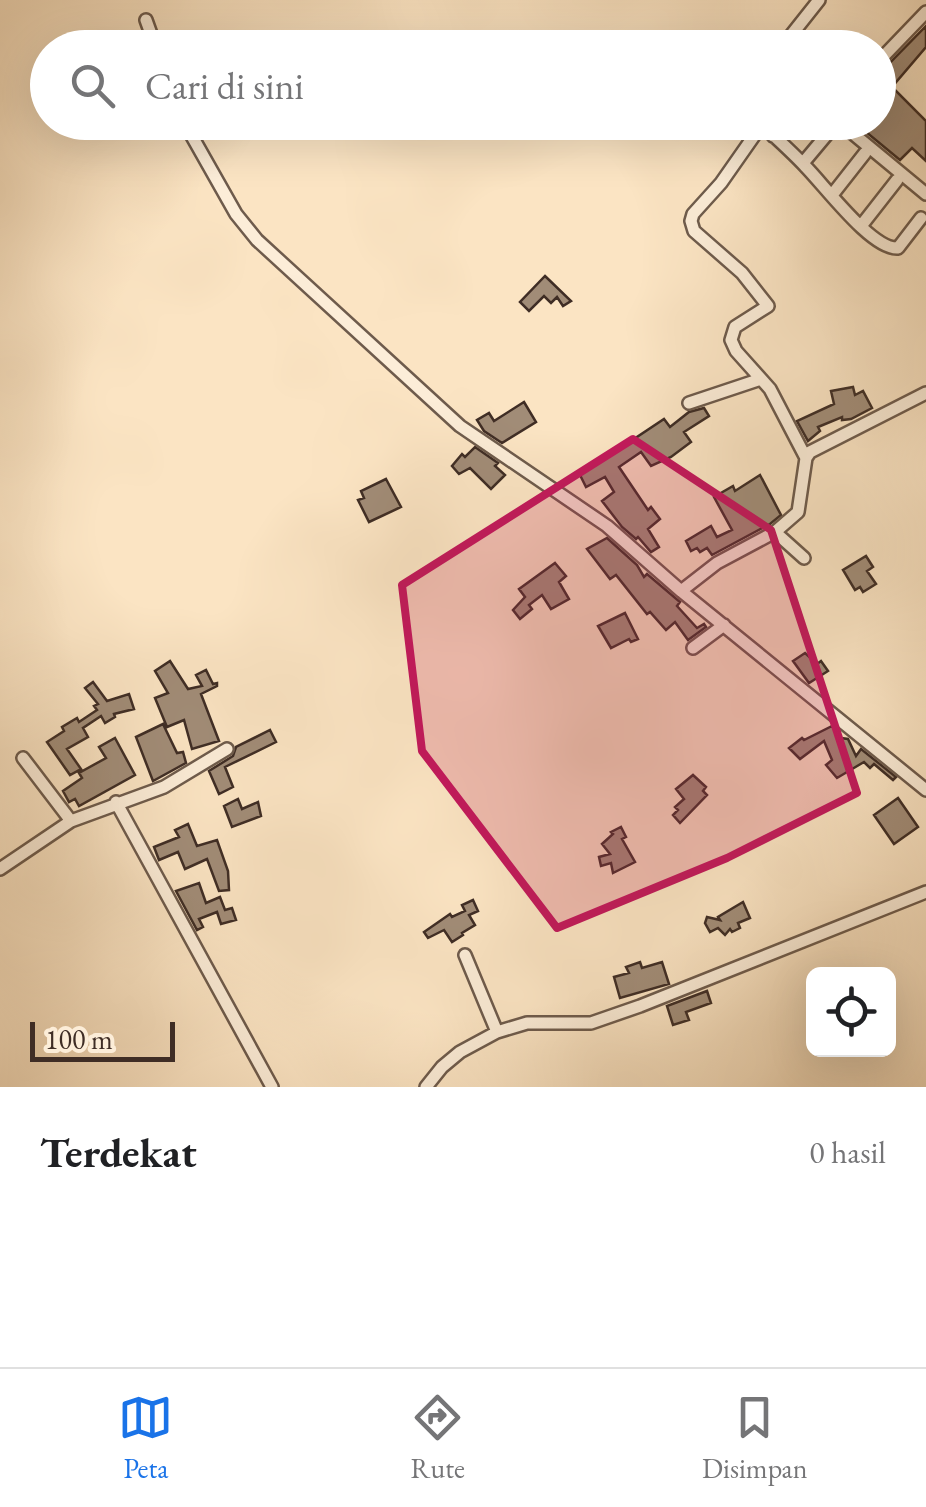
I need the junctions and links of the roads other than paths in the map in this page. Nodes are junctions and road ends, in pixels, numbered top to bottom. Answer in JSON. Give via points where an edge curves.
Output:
{"nodes":[{"id":1,"x":819,"y":0,"type":"edge"},
{"id":2,"x":926,"y":12,"type":"edge"},
{"id":3,"x":146,"y":20,"type":"dead end"},
{"id":4,"x":150,"y":30,"type":"edge"},
{"id":5,"x":795,"y":30,"type":"edge"},
{"id":6,"x":896,"y":43,"type":"edge"},
{"id":7,"x":194,"y":140,"type":"edge"},
{"id":8,"x":751,"y":140,"type":"edge"},
{"id":9,"x":777,"y":140,"type":"edge"},
{"id":10,"x":823,"y":140,"type":"edge"},
{"id":11,"x":857,"y":140,"type":"edge"},
{"id":12,"x":864,"y":153,"type":"dead end"},
{"id":13,"x":803,"y":164,"type":"junction"},
{"id":14,"x":897,"y":180,"type":"dead end"},
{"id":15,"x":926,"y":194,"type":"edge"},
{"id":16,"x":832,"y":195,"type":"junction"},
{"id":17,"x":922,"y":218,"type":"dead end"},
{"id":18,"x":861,"y":226,"type":"junction"},
{"id":19,"x":761,"y":379,"type":"junction"},
{"id":20,"x":926,"y":393,"type":"edge"},
{"id":21,"x":689,"y":403,"type":"dead end"},
{"id":22,"x":806,"y":458,"type":"junction"},
{"id":23,"x":775,"y":532,"type":"junction"},
{"id":24,"x":804,"y":558,"type":"dead end"},
{"id":25,"x":681,"y":590,"type":"junction"},
{"id":26,"x":724,"y":625,"type":"junction"},
{"id":27,"x":693,"y":648,"type":"dead end"},
{"id":28,"x":227,"y":749,"type":"dead end"},
{"id":29,"x":23,"y":758,"type":"dead end"},
{"id":30,"x":926,"y":790,"type":"edge"},
{"id":31,"x":116,"y":802,"type":"junction"},
{"id":32,"x":71,"y":821,"type":"junction"},
{"id":33,"x":0,"y":869,"type":"edge"},
{"id":34,"x":926,"y":892,"type":"edge"},
{"id":35,"x":465,"y":956,"type":"dead end"},
{"id":36,"x":497,"y":1032,"type":"junction"},
{"id":37,"x":272,"y":1087,"type":"edge"},
{"id":38,"x":426,"y":1087,"type":"edge"}],
"edges":[{"from":1,"to":5,"type":"street"},
{"from":2,"to":6,"type":"street"},
{"from":3,"to":4,"type":"street"},
{"from":7,"to":25,"type":"street","via":[[257,240],[460,426],[589,512]]},
{"from":8,"to":19,"type":"street","via":[[691,221],[768,306],[730,336]]},
{"from":9,"to":13,"type":"street"},
{"from":10,"to":13,"type":"street"},
{"from":11,"to":15,"type":"street"},
{"from":12,"to":16,"type":"street"},
{"from":13,"to":16,"type":"street"},
{"from":14,"to":18,"type":"street"},
{"from":16,"to":18,"type":"street"},
{"from":17,"to":18,"type":"street","via":[[894,249]]},
{"from":19,"to":21,"type":"street"},
{"from":19,"to":22,"type":"street"},
{"from":20,"to":22,"type":"street"},
{"from":22,"to":23,"type":"street","via":[[798,512]]},
{"from":23,"to":24,"type":"street"},
{"from":23,"to":25,"type":"street"},
{"from":25,"to":26,"type":"street"},
{"from":26,"to":27,"type":"street"},
{"from":26,"to":30,"type":"street"},
{"from":28,"to":31,"type":"street","via":[[164,786]]},
{"from":29,"to":32,"type":"street"},
{"from":31,"to":32,"type":"street"},
{"from":31,"to":37,"type":"street"},
{"from":32,"to":33,"type":"street"},
{"from":34,"to":36,"type":"street","via":[[590,1023],[527,1023]]},
{"from":35,"to":36,"type":"street"},
{"from":36,"to":38,"type":"street","via":[[460,1052]]}]}
